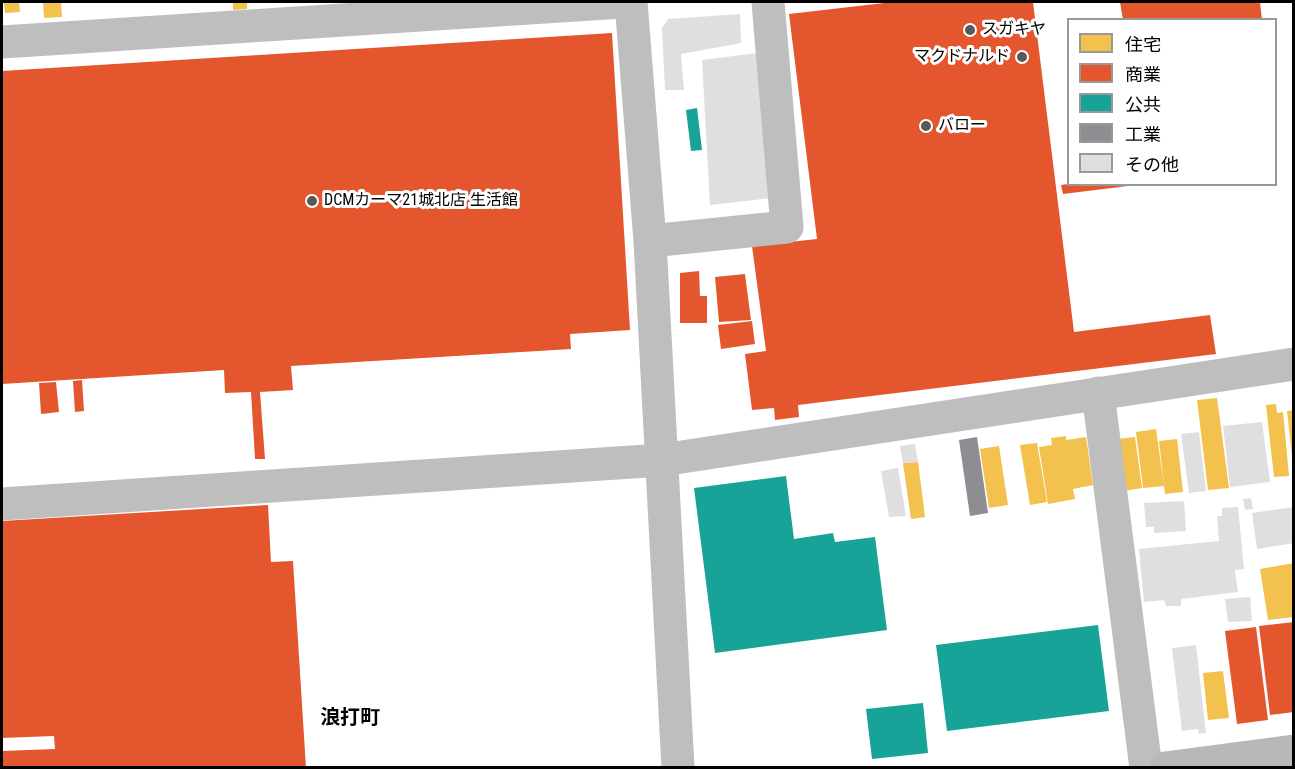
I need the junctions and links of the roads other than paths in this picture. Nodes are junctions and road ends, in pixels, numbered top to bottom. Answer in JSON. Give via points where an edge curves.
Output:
{"nodes":[{"id":1,"x":622,"y":2,"type":"edge"},
{"id":2,"x":631,"y":2,"type":"edge"},
{"id":3,"x":768,"y":2,"type":"edge"},
{"id":4,"x":2,"y":42,"type":"edge"},
{"id":5,"x":650,"y":241,"type":"junction"},
{"id":6,"x":1293,"y":364,"type":"edge"},
{"id":7,"x":1098,"y":393,"type":"junction"},
{"id":8,"x":662,"y":460,"type":"junction"},
{"id":9,"x":2,"y":504,"type":"edge"},
{"id":10,"x":1293,"y":751,"type":"edge"},
{"id":11,"x":678,"y":768,"type":"edge"},
{"id":12,"x":1146,"y":768,"type":"edge"},
{"id":13,"x":1165,"y":768,"type":"edge"}],
"edges":[{"from":1,"to":4,"type":"street"},
{"from":2,"to":5,"type":"street"},
{"from":3,"to":5,"type":"street","via":[[786,227]]},
{"from":5,"to":8,"type":"street"},
{"from":6,"to":7,"type":"street"},
{"from":7,"to":8,"type":"street"},
{"from":7,"to":12,"type":"street"},
{"from":8,"to":9,"type":"street"},
{"from":8,"to":11,"type":"street"},
{"from":10,"to":13,"type":"street"}]}
